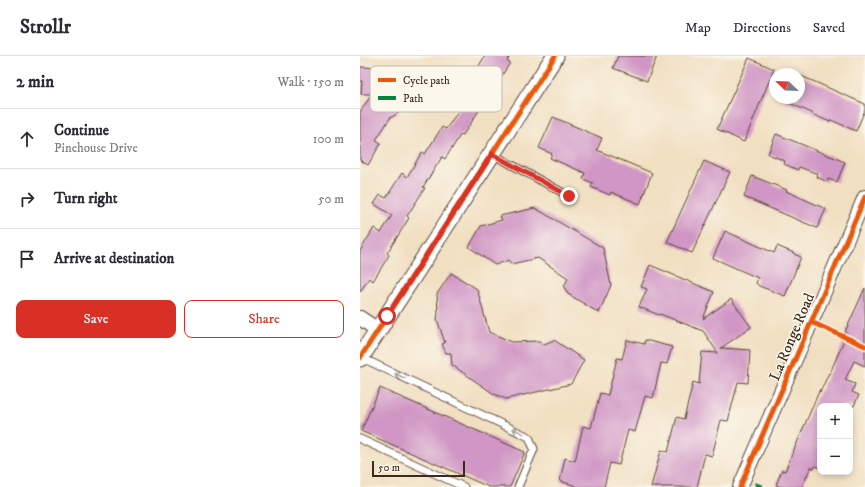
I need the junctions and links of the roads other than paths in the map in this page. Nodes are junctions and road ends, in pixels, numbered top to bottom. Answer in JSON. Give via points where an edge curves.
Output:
{"nodes":[{"id":1,"x":555,"y":56,"type":"edge"},
{"id":2,"x":492,"y":154,"type":"junction"},
{"id":3,"x":569,"y":196,"type":"dead end"},
{"id":4,"x":865,"y":197,"type":"edge"},
{"id":5,"x":360,"y":318,"type":"edge"},
{"id":6,"x":378,"y":330,"type":"junction"},
{"id":7,"x":360,"y":358,"type":"edge"},
{"id":8,"x":360,"y":439,"type":"edge"},
{"id":9,"x":464,"y":487,"type":"edge"},
{"id":10,"x":518,"y":487,"type":"edge"},
{"id":11,"x":740,"y":487,"type":"edge"}],
"edges":[{"from":1,"to":2,"type":"street"},
{"from":2,"to":3,"type":"lane"},
{"from":2,"to":6,"type":"street"},
{"from":4,"to":11,"type":"street","name":"La Ronge Road"},
{"from":5,"to":6,"type":"street"},
{"from":6,"to":7,"type":"street"},
{"from":10,"to":7,"type":"lane","one_way":true,"via":[[534,450],[529,436]]},
{"from":8,"to":9,"type":"lane"}]}
